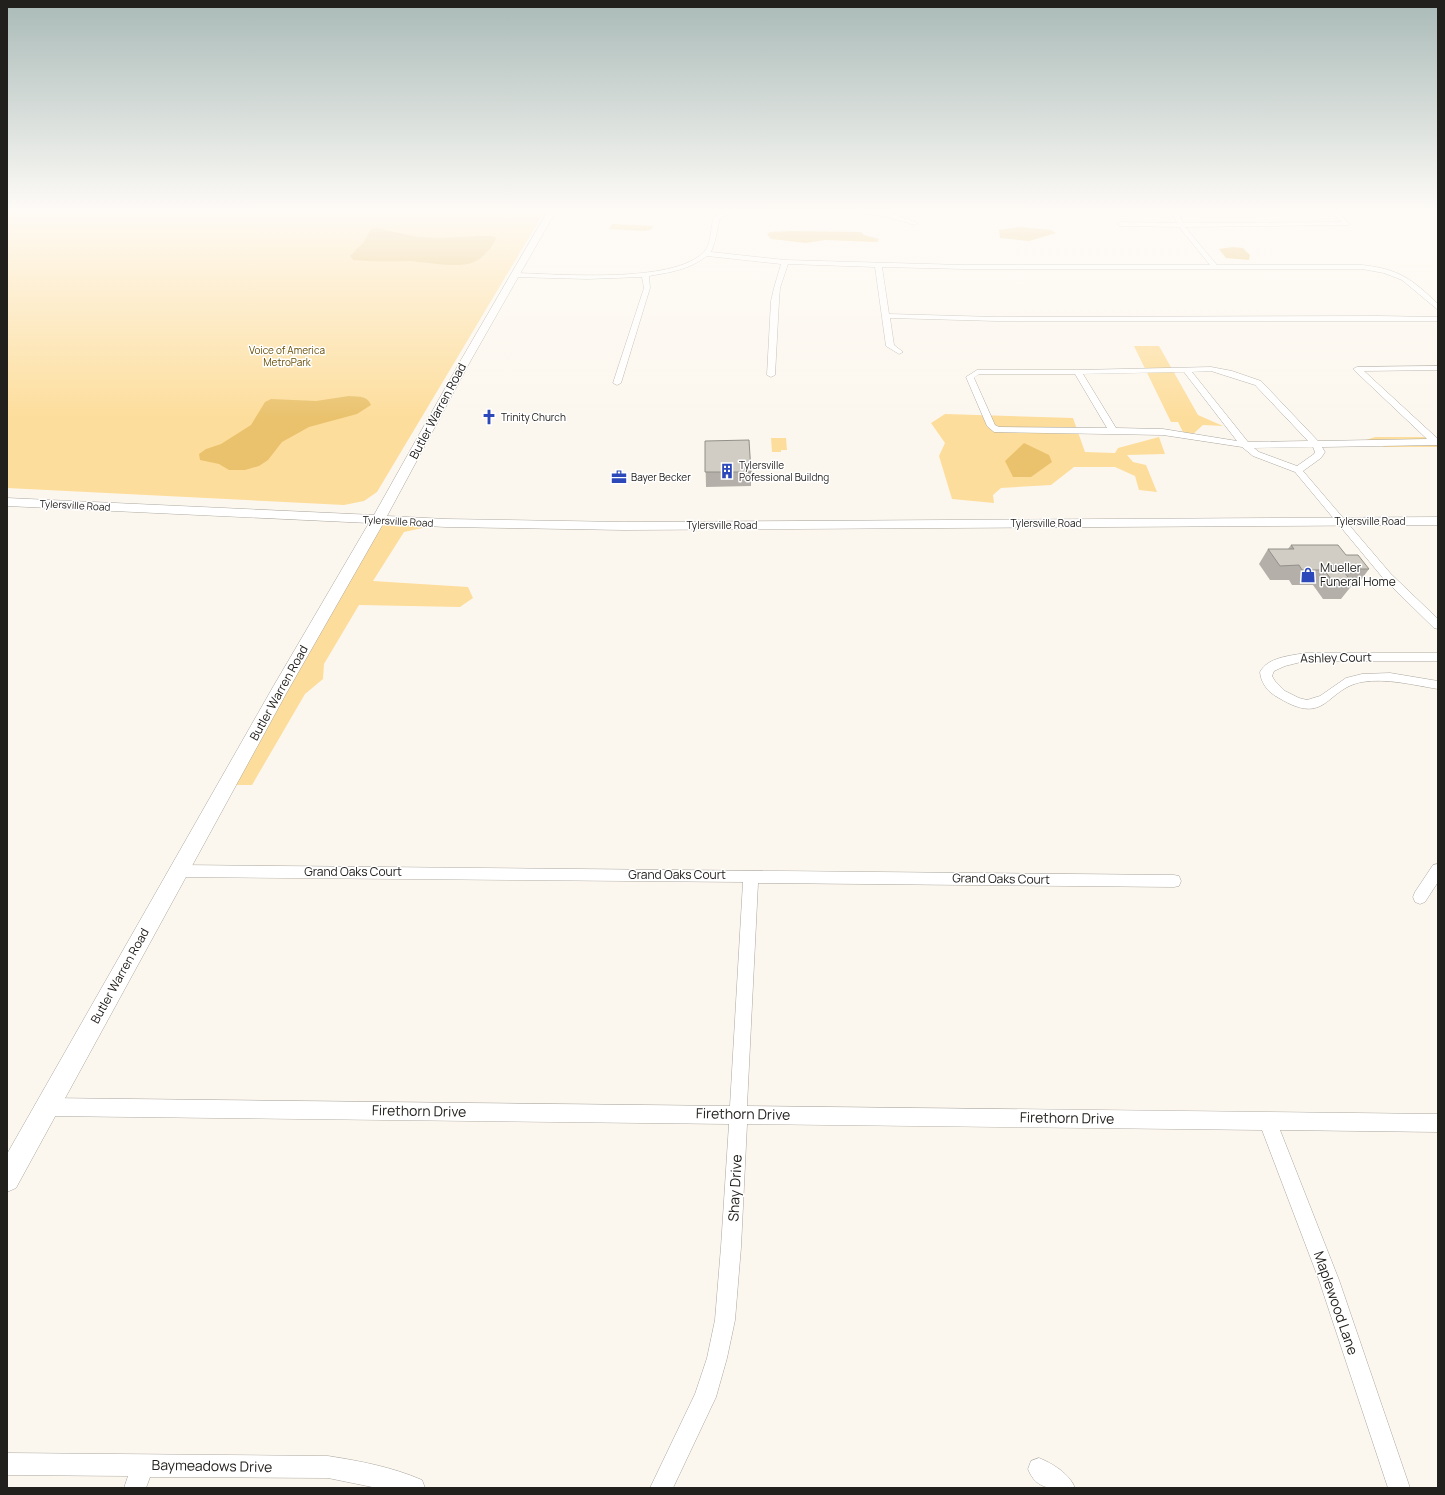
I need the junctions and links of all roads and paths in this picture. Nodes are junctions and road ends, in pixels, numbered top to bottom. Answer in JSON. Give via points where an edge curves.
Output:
{"nodes":[{"id":1,"x":513,"y":279,"type":"edge"},
{"id":2,"x":646,"y":279,"type":"edge"},
{"id":3,"x":780,"y":279,"type":"edge"},
{"id":4,"x":880,"y":279,"type":"edge"},
{"id":5,"x":1405,"y":279,"type":"edge"},
{"id":6,"x":1438,"y":308,"type":"edge"},
{"id":7,"x":886,"y":316,"type":"junction"},
{"id":8,"x":1438,"y":319,"type":"edge"},
{"id":9,"x":899,"y":352,"type":"dead end"},
{"id":10,"x":1438,"y":368,"type":"edge"},
{"id":11,"x":1186,"y":370,"type":"junction"},
{"id":12,"x":1078,"y":372,"type":"junction"},
{"id":13,"x":771,"y":375,"type":"dead end"},
{"id":14,"x":617,"y":382,"type":"dead end"},
{"id":15,"x":1113,"y":430,"type":"junction"},
{"id":16,"x":1437,"y":442,"type":"edge"},
{"id":17,"x":1316,"y":444,"type":"junction"},
{"id":18,"x":1245,"y":445,"type":"junction"},
{"id":19,"x":1298,"y":470,"type":"junction"},
{"id":20,"x":7,"y":502,"type":"edge"},
{"id":21,"x":378,"y":520,"type":"junction"},
{"id":22,"x":1341,"y":521,"type":"junction"},
{"id":23,"x":1438,"y":521,"type":"edge"},
{"id":24,"x":1438,"y":625,"type":"edge"},
{"id":25,"x":1438,"y":657,"type":"edge"},
{"id":26,"x":1438,"y":684,"type":"edge"},
{"id":27,"x":1438,"y":870,"type":"edge"},
{"id":28,"x":180,"y":871,"type":"junction"},
{"id":29,"x":751,"y":876,"type":"junction"},
{"id":30,"x":1174,"y":881,"type":"dead end"},
{"id":31,"x":1420,"y":897,"type":"dead end"},
{"id":32,"x":47,"y":1107,"type":"junction"},
{"id":33,"x":739,"y":1114,"type":"junction"},
{"id":34,"x":1267,"y":1120,"type":"junction"},
{"id":35,"x":1438,"y":1123,"type":"edge"},
{"id":36,"x":7,"y":1179,"type":"edge"},
{"id":37,"x":7,"y":1464,"type":"edge"},
{"id":38,"x":143,"y":1465,"type":"junction"},
{"id":39,"x":1039,"y":1469,"type":"dead end"},
{"id":40,"x":136,"y":1488,"type":"edge"},
{"id":41,"x":414,"y":1488,"type":"edge"},
{"id":42,"x":661,"y":1488,"type":"edge"},
{"id":43,"x":1064,"y":1488,"type":"edge"},
{"id":44,"x":1399,"y":1488,"type":"edge"}],
"edges":[{"from":1,"to":21,"type":"main road","name":"Butler Warren Road"},
{"from":2,"to":14,"type":"street","via":[[647,288]]},
{"from":3,"to":13,"type":"street","via":[[775,301]]},
{"from":4,"to":7,"type":"street"},
{"from":5,"to":6,"type":"street"},
{"from":7,"to":8,"type":"street","via":[[996,319]]},
{"from":7,"to":9,"type":"street","via":[[890,346]]},
{"from":10,"to":16,"type":"street","via":[[1357,369]]},
{"from":11,"to":12,"type":"street"},
{"from":11,"to":17,"type":"street","via":[[1211,369],[1258,383]]},
{"from":11,"to":18,"type":"street"},
{"from":12,"to":15,"type":"street"},
{"from":12,"to":15,"type":"street","via":[[977,372],[970,377],[991,426],[997,430]]},
{"from":15,"to":18,"type":"street","via":[[1162,432]]},
{"from":16,"to":17,"type":"street"},
{"from":17,"to":18,"type":"street"},
{"from":17,"to":19,"type":"street","via":[[1320,452],[1318,456]]},
{"from":18,"to":19,"type":"street","via":[[1256,454]]},
{"from":19,"to":22,"type":"street"},
{"from":20,"to":21,"type":"main road","name":"Tylersville Road"},
{"from":21,"to":22,"type":"main road","name":"Tylersville Road","via":[[624,526]]},
{"from":21,"to":28,"type":"main road","name":"Butler Warren Road","via":[[279,691]]},
{"from":22,"to":23,"type":"main road","name":"Tylersville Road"},
{"from":22,"to":24,"type":"street","via":[[1403,593]]},
{"from":25,"to":26,"type":"street","name":"Ashley Court","via":[[1305,657],[1282,662],[1270,668],[1266,672],[1266,678],[1277,691],[1305,705],[1321,702],[1346,682],[1360,678],[1396,678]]},
{"from":27,"to":31,"type":"street"},
{"from":28,"to":29,"type":"street","name":"Grand Oaks Court"},
{"from":28,"to":32,"type":"main road","name":"Butler Warren Road"},
{"from":29,"to":30,"type":"street","name":"Grand Oaks Court"},
{"from":29,"to":33,"type":"street","name":"Shay Drive"},
{"from":32,"to":33,"type":"street","name":"Firethorn Drive"},
{"from":32,"to":36,"type":"main road","name":"Butler Warren Road"},
{"from":33,"to":34,"type":"street","name":"Firethorn Drive"},
{"from":33,"to":42,"type":"street","name":"Shay Drive","via":[[725,1320],[719,1350],[705,1397]]},
{"from":34,"to":35,"type":"street","name":"Firethorn Drive"},
{"from":34,"to":44,"type":"street","name":"Maplewood Lane","via":[[1334,1293]]},
{"from":37,"to":38,"type":"street","name":"Baymeadows Drive"},
{"from":38,"to":40,"type":"street"},
{"from":38,"to":41,"type":"street","name":"Baymeadows Drive","via":[[328,1467],[373,1475]]},
{"from":39,"to":43,"type":"street"}]}
